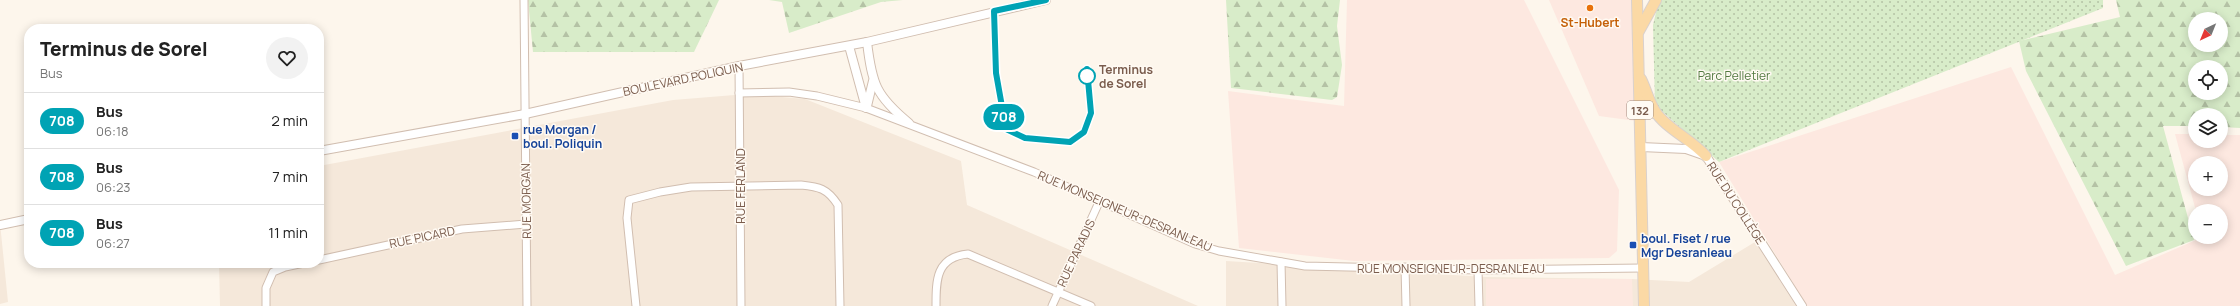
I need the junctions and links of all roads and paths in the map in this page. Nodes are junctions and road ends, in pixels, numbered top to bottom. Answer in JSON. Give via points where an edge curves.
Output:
{"nodes":[{"id":1,"x":524,"y":0,"type":"edge"},
{"id":2,"x":1046,"y":0,"type":"edge"},
{"id":3,"x":1638,"y":0,"type":"edge"},
{"id":4,"x":1656,"y":0,"type":"edge"},
{"id":5,"x":1638,"y":33,"type":"junction"},
{"id":6,"x":867,"y":42,"type":"junction"},
{"id":7,"x":850,"y":46,"type":"junction"},
{"id":8,"x":739,"y":66,"type":"junction"},
{"id":9,"x":1639,"y":73,"type":"junction"},
{"id":10,"x":873,"y":81,"type":"junction"},
{"id":11,"x":739,"y":93,"type":"junction"},
{"id":12,"x":866,"y":108,"type":"junction"},
{"id":13,"x":525,"y":114,"type":"junction"},
{"id":14,"x":909,"y":123,"type":"junction"},
{"id":15,"x":1641,"y":147,"type":"junction"},
{"id":16,"x":324,"y":150,"type":"edge"},
{"id":17,"x":1706,"y":156,"type":"junction"},
{"id":18,"x":740,"y":185,"type":"junction"},
{"id":19,"x":1100,"y":200,"type":"junction"},
{"id":20,"x":24,"y":220,"type":"edge"},
{"id":21,"x":526,"y":224,"type":"junction"},
{"id":22,"x":0,"y":225,"type":"edge"},
{"id":23,"x":324,"y":259,"type":"edge"},
{"id":24,"x":1282,"y":262,"type":"junction"},
{"id":25,"x":1405,"y":267,"type":"junction"},
{"id":26,"x":283,"y":268,"type":"edge"},
{"id":27,"x":1642,"y":268,"type":"junction"},
{"id":28,"x":1478,"y":270,"type":"junction"},
{"id":29,"x":1058,"y":292,"type":"junction"},
{"id":30,"x":266,"y":306,"type":"edge"},
{"id":31,"x":528,"y":306,"type":"edge"},
{"id":32,"x":636,"y":306,"type":"edge"},
{"id":33,"x":741,"y":306,"type":"edge"},
{"id":34,"x":840,"y":306,"type":"edge"},
{"id":35,"x":936,"y":306,"type":"edge"},
{"id":36,"x":1052,"y":306,"type":"edge"},
{"id":37,"x":1091,"y":306,"type":"edge"},
{"id":38,"x":1282,"y":306,"type":"edge"},
{"id":39,"x":1406,"y":306,"type":"edge"},
{"id":40,"x":1479,"y":306,"type":"edge"},
{"id":41,"x":1644,"y":306,"type":"edge"},
{"id":42,"x":1802,"y":306,"type":"edge"}],
"edges":[{"from":1,"to":13,"type":"street","name":"RUE MORGAN"},
{"from":2,"to":6,"type":"street","name":"BOULEVARD POLIQUIN"},
{"from":3,"to":5,"type":"main road","number":"132"},
{"from":4,"to":5,"type":"main road"},
{"from":5,"to":9,"type":"main road","number":"132"},
{"from":6,"to":7,"type":"street","name":"BOULEVARD POLIQUIN"},
{"from":6,"to":10,"type":"street"},
{"from":7,"to":8,"type":"street","name":"BOULEVARD POLIQUIN"},
{"from":7,"to":12,"type":"street"},
{"from":8,"to":11,"type":"street","name":"RUE FERLAND"},
{"from":8,"to":13,"type":"street","name":"BOULEVARD POLIQUIN"},
{"from":9,"to":15,"type":"main road","number":"132"},
{"from":9,"to":17,"type":"main road","via":[[1655,111],[1663,122],[1697,145]]},
{"from":10,"to":12,"type":"street"},
{"from":10,"to":14,"type":"street","via":[[887,104]]},
{"from":11,"to":12,"type":"street","name":"RUE MONSEIGNEUR-DESRANLEAU","via":[[789,92]]},
{"from":11,"to":18,"type":"street","name":"RUE FERLAND"},
{"from":12,"to":14,"type":"street","name":"RUE MONSEIGNEUR-DESRANLEAU"},
{"from":13,"to":16,"type":"street","name":"BOULEVARD POLIQUIN"},
{"from":13,"to":21,"type":"street","name":"RUE MORGAN"},
{"from":14,"to":19,"type":"street","name":"RUE MONSEIGNEUR-DESRANLEAU"},
{"from":15,"to":17,"type":"street","name":"RUE DU COLLÈGE","via":[[1686,149]]},
{"from":15,"to":27,"type":"main road","number":"132"},
{"from":17,"to":42,"type":"street","name":"RUE DU COLLÈGE"},
{"from":18,"to":32,"type":"street","via":[[692,186],[629,200],[628,229]]},
{"from":18,"to":33,"type":"street","name":"RUE FERLAND"},
{"from":18,"to":34,"type":"street","via":[[818,186],[833,198],[838,205]]},
{"from":19,"to":24,"type":"street","name":"RUE MONSEIGNEUR-DESRANLEAU","via":[[1195,244]]},
{"from":19,"to":29,"type":"street","name":"RUE PARADIS"},
{"from":20,"to":22,"type":"street"},
{"from":21,"to":23,"type":"street","name":"RUE PICARD","via":[[462,229]]},
{"from":21,"to":31,"type":"street","name":"RUE MORGAN"},
{"from":24,"to":25,"type":"street","name":"RUE MONSEIGNEUR-DESRANLEAU","via":[[1305,266]]},
{"from":24,"to":38,"type":"street"},
{"from":25,"to":28,"type":"street","name":"RUE MONSEIGNEUR-DESRANLEAU"},
{"from":25,"to":39,"type":"street"},
{"from":26,"to":30,"type":"street","via":[[273,272],[266,288]]},
{"from":27,"to":28,"type":"street","name":"RUE MONSEIGNEUR-DESRANLEAU"},
{"from":27,"to":41,"type":"main road","number":"132"},
{"from":28,"to":40,"type":"street"},
{"from":29,"to":35,"type":"street","via":[[968,254],[957,255],[946,263],[937,275]]},
{"from":29,"to":36,"type":"street","name":"RUE PARADIS"},
{"from":29,"to":37,"type":"street"}]}
